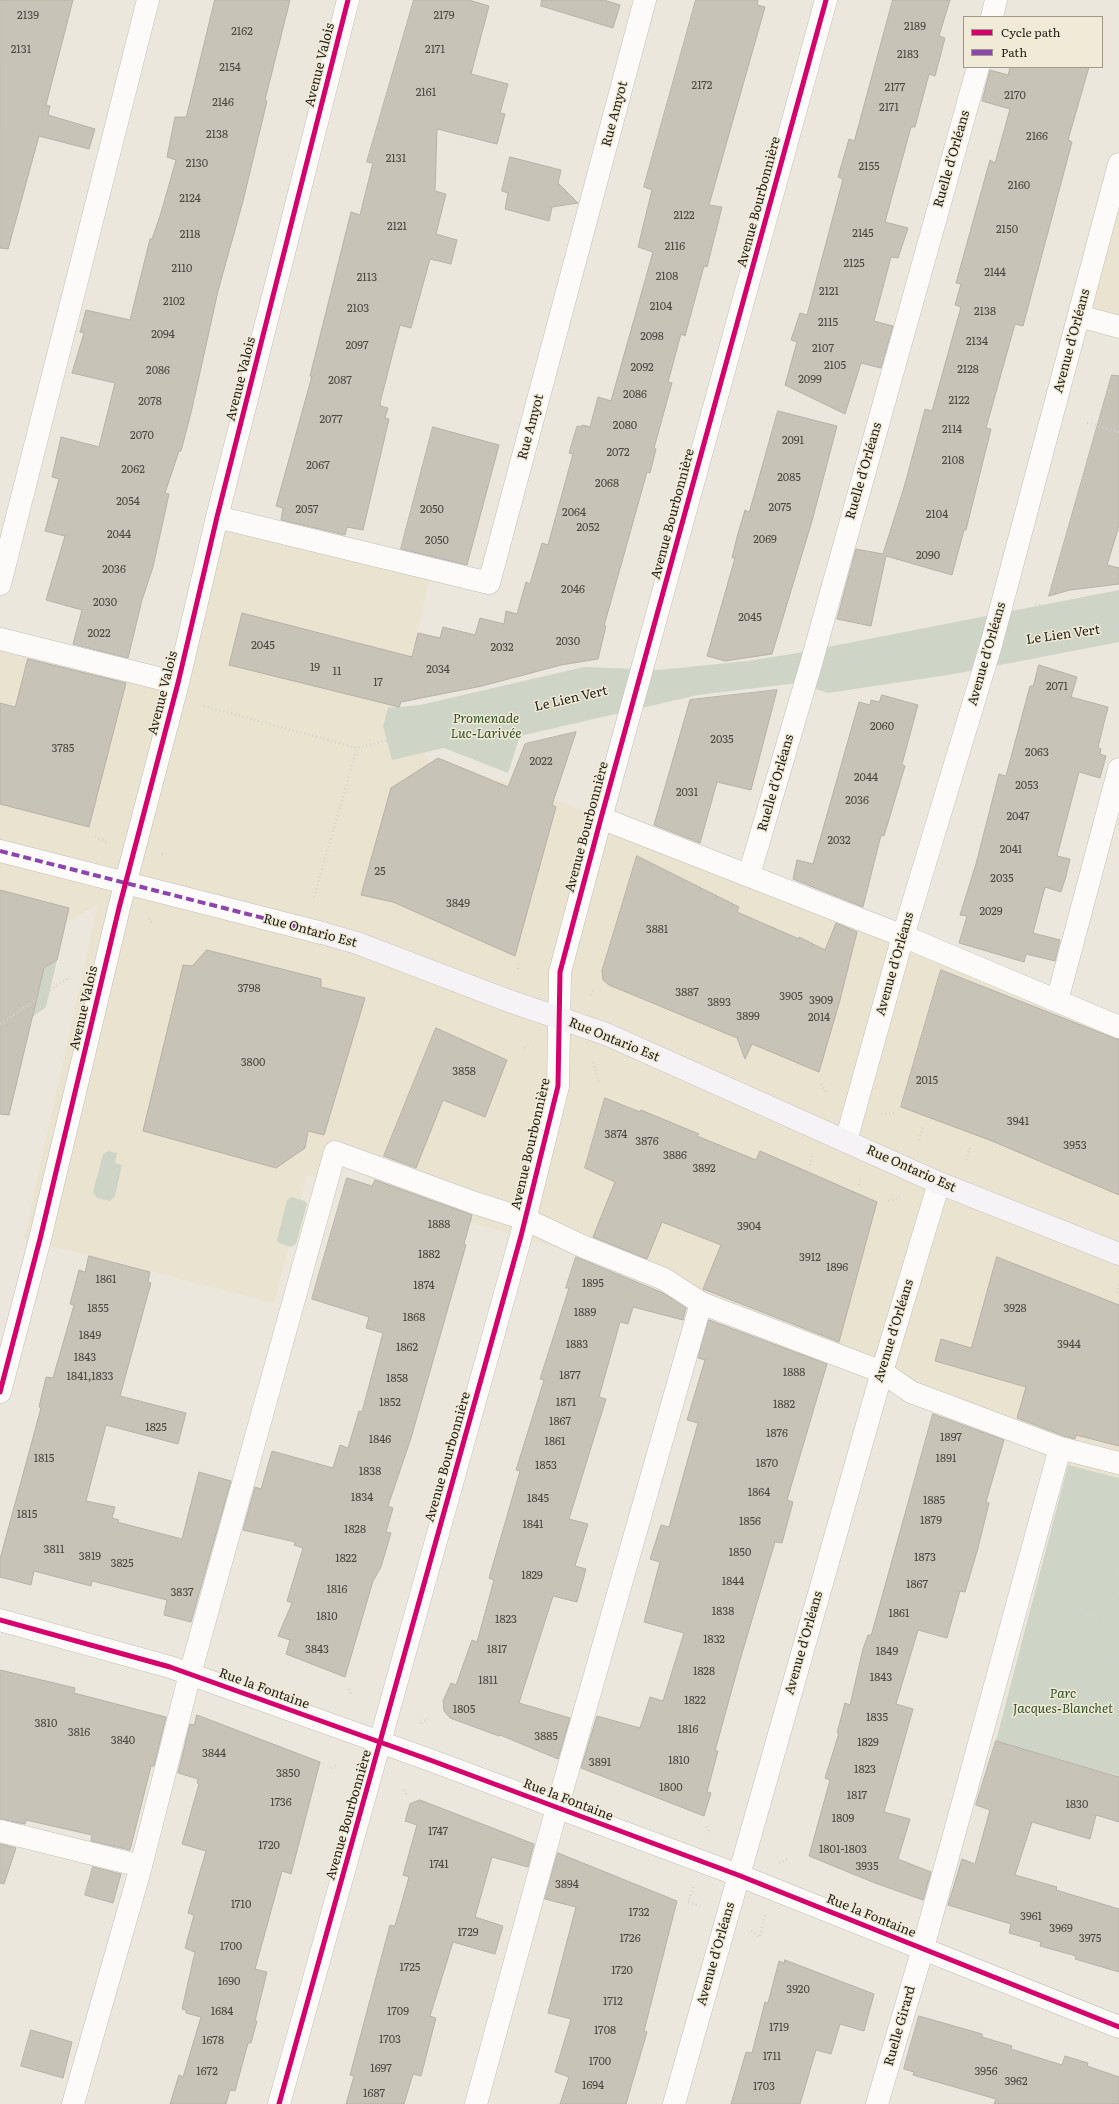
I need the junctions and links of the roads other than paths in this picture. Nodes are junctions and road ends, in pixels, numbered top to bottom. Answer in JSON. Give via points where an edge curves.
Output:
{"nodes":[{"id":1,"x":148,"y":0,"type":"edge"},
{"id":2,"x":348,"y":0,"type":"edge"},
{"id":3,"x":645,"y":0,"type":"edge"},
{"id":4,"x":826,"y":0,"type":"edge"},
{"id":5,"x":996,"y":0,"type":"edge"},
{"id":6,"x":992,"y":16,"type":"edge"},
{"id":7,"x":978,"y":68,"type":"edge"},
{"id":8,"x":1119,"y":164,"type":"edge"},
{"id":9,"x":1079,"y":316,"type":"junction"},
{"id":10,"x":1119,"y":327,"type":"edge"},
{"id":11,"x":217,"y":517,"type":"junction"},
{"id":12,"x":0,"y":584,"type":"edge"},
{"id":13,"x":0,"y":639,"type":"edge"},
{"id":14,"x":176,"y":691,"type":"junction"},
{"id":15,"x":1119,"y":769,"type":"edge"},
{"id":16,"x":601,"y":818,"type":"junction"},
{"id":17,"x":0,"y":851,"type":"edge"},
{"id":18,"x":749,"y":875,"type":"junction"},
{"id":19,"x":125,"y":884,"type":"junction"},
{"id":20,"x":322,"y":933,"type":"joint"},
{"id":21,"x":903,"y":936,"type":"junction"},
{"id":22,"x":1057,"y":1001,"type":"junction"},
{"id":23,"x":558,"y":1018,"type":"junction"},
{"id":24,"x":1119,"y":1027,"type":"edge"},
{"id":25,"x":846,"y":1141,"type":"junction"},
{"id":26,"x":939,"y":1183,"type":"junction"},
{"id":27,"x":525,"y":1219,"type":"junction"},
{"id":28,"x":1119,"y":1254,"type":"edge"},
{"id":29,"x":701,"y":1303,"type":"junction"},
{"id":30,"x":882,"y":1372,"type":"junction"},
{"id":31,"x":0,"y":1392,"type":"edge"},
{"id":32,"x":1060,"y":1448,"type":"junction"},
{"id":33,"x":1119,"y":1463,"type":"edge"},
{"id":34,"x":0,"y":1620,"type":"edge"},
{"id":35,"x":190,"y":1674,"type":"junction"},
{"id":36,"x":381,"y":1742,"type":"junction"},
{"id":37,"x":557,"y":1808,"type":"junction"},
{"id":38,"x":0,"y":1831,"type":"edge"},
{"id":39,"x":141,"y":1866,"type":"junction"},
{"id":40,"x":738,"y":1875,"type":"junction"},
{"id":41,"x":923,"y":1948,"type":"junction"},
{"id":42,"x":1119,"y":2027,"type":"edge"},
{"id":43,"x":73,"y":2104,"type":"edge"},
{"id":44,"x":279,"y":2104,"type":"edge"},
{"id":45,"x":476,"y":2104,"type":"edge"},
{"id":46,"x":674,"y":2104,"type":"edge"},
{"id":47,"x":878,"y":2104,"type":"edge"}],
"edges":[{"from":1,"to":12,"type":"street"},
{"from":2,"to":11,"type":"street","name":"Avenue Valois"},
{"from":3,"to":11,"type":"street","name":"Rue Amyot","via":[[489,583]]},
{"from":4,"to":16,"type":"street","name":"Avenue Bourbonnière"},
{"from":5,"to":6,"type":"street"},
{"from":7,"to":18,"type":"street","name":"Ruelle d'Orléans"},
{"from":8,"to":9,"type":"street","name":"Avenue d'Orléans"},
{"from":9,"to":10,"type":"street"},
{"from":9,"to":21,"type":"street","name":"Avenue d'Orléans","via":[[991,645]]},
{"from":11,"to":14,"type":"street","name":"Avenue Valois"},
{"from":13,"to":14,"type":"street"},
{"from":14,"to":19,"type":"street","name":"Avenue Valois"},
{"from":15,"to":22,"type":"street"},
{"from":16,"to":18,"type":"street"},
{"from":16,"to":23,"type":"street","name":"Avenue Bourbonnière","via":[[560,972]]},
{"from":17,"to":19,"type":"street","name":"Rue Ontario Est"},
{"from":18,"to":21,"type":"street"},
{"from":19,"to":20,"type":"street","name":"Rue Ontario Est"},
{"from":19,"to":31,"type":"street","name":"Avenue Valois","via":[[40,1239]]},
{"from":20,"to":23,"type":"main road","name":"Rue Ontario Est","via":[[356,942]]},
{"from":21,"to":22,"type":"street"},
{"from":21,"to":25,"type":"street","name":"Avenue d'Orléans"},
{"from":22,"to":24,"type":"street"},
{"from":23,"to":25,"type":"main road","name":"Rue Ontario Est","via":[[606,1034]]},
{"from":23,"to":27,"type":"street","name":"Avenue Bourbonnière","via":[[558,1086]]},
{"from":25,"to":26,"type":"main road","name":"Rue Ontario Est"},
{"from":26,"to":28,"type":"main road","name":"Rue Ontario Est"},
{"from":26,"to":30,"type":"street","name":"Avenue d'Orléans"},
{"from":27,"to":29,"type":"street","via":[[582,1246],[664,1279]]},
{"from":27,"to":35,"type":"street","via":[[335,1152]]},
{"from":27,"to":36,"type":"street","name":"Avenue Bourbonnière"},
{"from":29,"to":30,"type":"street"},
{"from":29,"to":37,"type":"street"},
{"from":30,"to":32,"type":"street","via":[[911,1392]]},
{"from":30,"to":40,"type":"street","name":"Avenue d'Orléans"},
{"from":32,"to":33,"type":"street"},
{"from":32,"to":41,"type":"street","name":"Ruelle Girard"},
{"from":34,"to":35,"type":"street","name":"Rue la Fontaine"},
{"from":35,"to":36,"type":"street","name":"Rue la Fontaine"},
{"from":35,"to":39,"type":"street"},
{"from":36,"to":37,"type":"street","name":"Rue la Fontaine"},
{"from":36,"to":44,"type":"street","name":"Avenue Bourbonnière"},
{"from":37,"to":40,"type":"street","name":"Rue la Fontaine"},
{"from":37,"to":45,"type":"street"},
{"from":38,"to":39,"type":"street"},
{"from":39,"to":43,"type":"street"},
{"from":40,"to":41,"type":"street","name":"Rue la Fontaine"},
{"from":40,"to":46,"type":"street","name":"Avenue d'Orléans"},
{"from":41,"to":42,"type":"street","name":"Rue la Fontaine"},
{"from":41,"to":47,"type":"street","name":"Ruelle Girard"}]}
